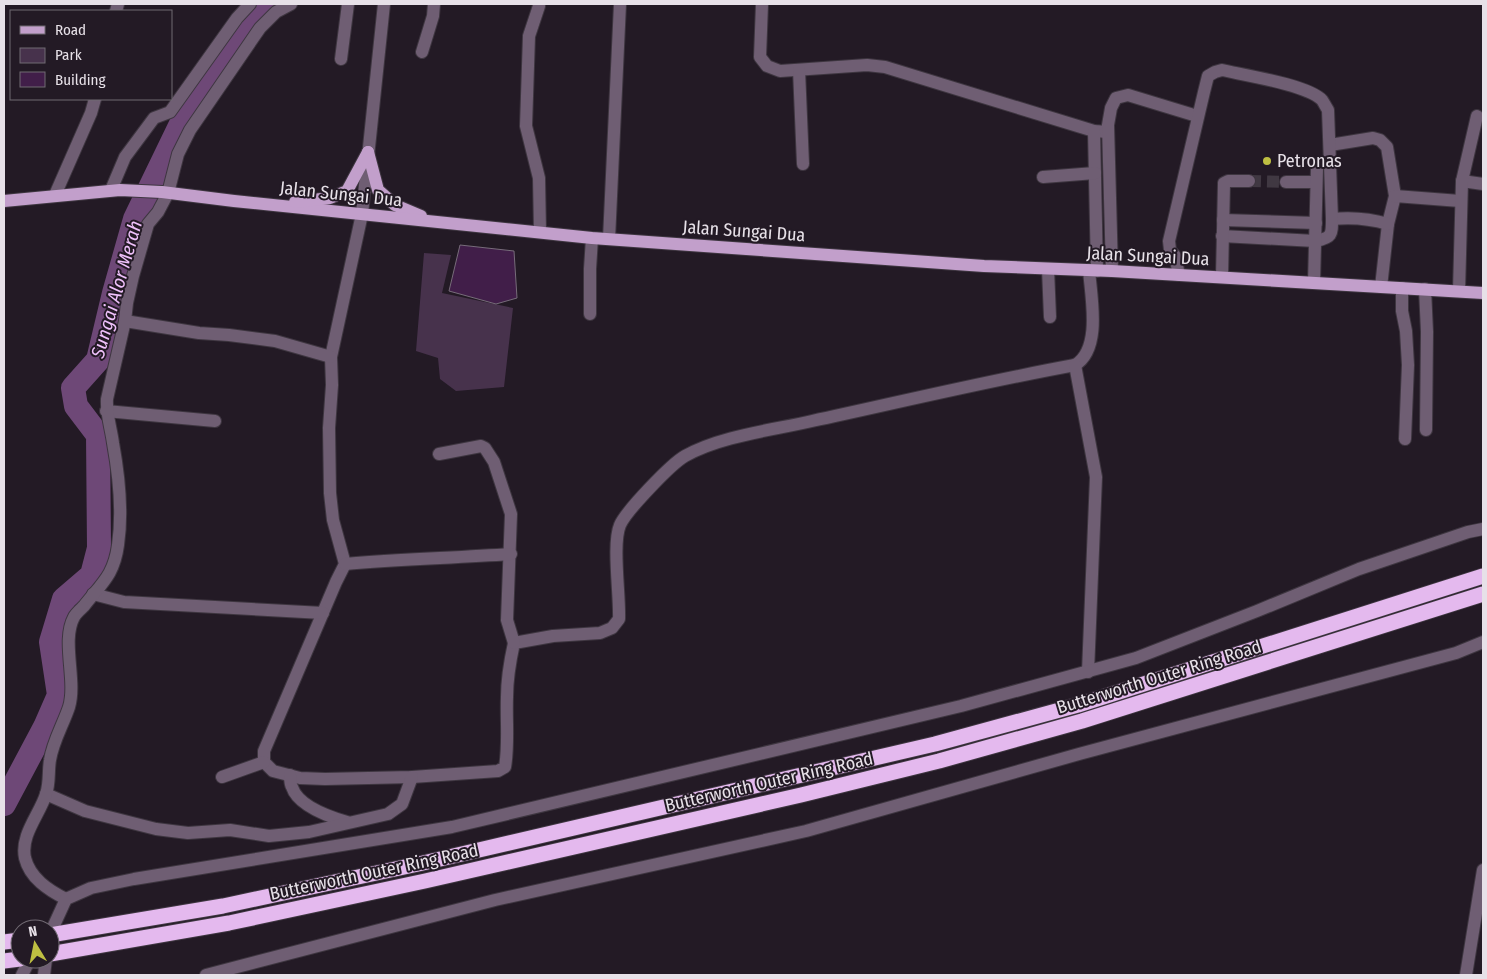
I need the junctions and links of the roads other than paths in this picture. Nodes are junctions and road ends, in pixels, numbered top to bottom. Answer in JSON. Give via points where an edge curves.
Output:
{"nodes":[{"id":1,"x":250,"y":4,"type":"edge"},
{"id":2,"x":291,"y":4,"type":"edge"},
{"id":3,"x":348,"y":4,"type":"edge"},
{"id":4,"x":384,"y":4,"type":"edge"},
{"id":5,"x":434,"y":4,"type":"edge"},
{"id":6,"x":620,"y":4,"type":"edge"},
{"id":7,"x":762,"y":4,"type":"edge"},
{"id":8,"x":539,"y":6,"type":"dead end"},
{"id":9,"x":422,"y":52,"type":"dead end"},
{"id":10,"x":341,"y":59,"type":"dead end"},
{"id":11,"x":799,"y":70,"type":"junction"},
{"id":12,"x":95,"y":100,"type":"edge"},
{"id":13,"x":1197,"y":116,"type":"junction"},
{"id":14,"x":1477,"y":116,"type":"dead end"},
{"id":15,"x":1094,"y":131,"type":"junction"},
{"id":16,"x":1108,"y":132,"type":"junction"},
{"id":17,"x":1330,"y":145,"type":"junction"},
{"id":18,"x":368,"y":152,"type":"junction"},
{"id":19,"x":803,"y":164,"type":"dead end"},
{"id":20,"x":1316,"y":167,"type":"dead end"},
{"id":21,"x":1095,"y":173,"type":"junction"},
{"id":22,"x":1043,"y":177,"type":"dead end"},
{"id":23,"x":1249,"y":181,"type":"tunnel mouth"},
{"id":24,"x":1462,"y":181,"type":"junction"},
{"id":25,"x":1286,"y":182,"type":"tunnel mouth"},
{"id":26,"x":1316,"y":182,"type":"junction"},
{"id":27,"x":1483,"y":184,"type":"edge"},
{"id":28,"x":116,"y":190,"type":"junction"},
{"id":29,"x":165,"y":192,"type":"junction"},
{"id":30,"x":55,"y":195,"type":"junction"},
{"id":31,"x":1395,"y":196,"type":"junction"},
{"id":32,"x":4,"y":201,"type":"edge"},
{"id":33,"x":1460,"y":201,"type":"junction"},
{"id":34,"x":278,"y":205,"type":"junction"},
{"id":35,"x":362,"y":214,"type":"junction"},
{"id":36,"x":1332,"y":219,"type":"junction"},
{"id":37,"x":1222,"y":220,"type":"junction"},
{"id":38,"x":432,"y":221,"type":"junction"},
{"id":39,"x":1316,"y":223,"type":"junction"},
{"id":40,"x":1388,"y":224,"type":"junction"},
{"id":41,"x":540,"y":232,"type":"junction"},
{"id":42,"x":1222,"y":236,"type":"junction"},
{"id":43,"x":592,"y":238,"type":"junction"},
{"id":44,"x":609,"y":239,"type":"junction"},
{"id":45,"x":1315,"y":241,"type":"junction"},
{"id":46,"x":1048,"y":269,"type":"junction"},
{"id":47,"x":1093,"y":270,"type":"junction"},
{"id":48,"x":1112,"y":271,"type":"junction"},
{"id":49,"x":1179,"y":275,"type":"junction"},
{"id":50,"x":1222,"y":277,"type":"junction"},
{"id":51,"x":1314,"y":283,"type":"junction"},
{"id":52,"x":1381,"y":287,"type":"junction"},
{"id":53,"x":1402,"y":288,"type":"junction"},
{"id":54,"x":1425,"y":289,"type":"junction"},
{"id":55,"x":1459,"y":292,"type":"junction"},
{"id":56,"x":1483,"y":293,"type":"edge"},
{"id":57,"x":590,"y":314,"type":"dead end"},
{"id":58,"x":1050,"y":317,"type":"dead end"},
{"id":59,"x":125,"y":321,"type":"junction"},
{"id":60,"x":331,"y":356,"type":"junction"},
{"id":61,"x":1075,"y":365,"type":"junction"},
{"id":62,"x":106,"y":411,"type":"junction"},
{"id":63,"x":215,"y":421,"type":"dead end"},
{"id":64,"x":1426,"y":430,"type":"dead end"},
{"id":65,"x":1405,"y":439,"type":"dead end"},
{"id":66,"x":439,"y":454,"type":"dead end"},
{"id":67,"x":1483,"y":529,"type":"edge"},
{"id":68,"x":511,"y":554,"type":"junction"},
{"id":69,"x":345,"y":564,"type":"junction"},
{"id":70,"x":1483,"y":576,"type":"edge"},
{"id":71,"x":93,"y":594,"type":"junction"},
{"id":72,"x":1483,"y":594,"type":"edge"},
{"id":73,"x":323,"y":613,"type":"junction"},
{"id":74,"x":1483,"y":642,"type":"edge"},
{"id":75,"x":514,"y":643,"type":"junction"},
{"id":76,"x":1088,"y":672,"type":"junction"},
{"id":77,"x":264,"y":762,"type":"junction"},
{"id":78,"x":290,"y":775,"type":"junction"},
{"id":79,"x":222,"y":777,"type":"dead end"},
{"id":80,"x":412,"y":777,"type":"junction"},
{"id":81,"x":46,"y":794,"type":"junction"},
{"id":82,"x":347,"y":822,"type":"junction"},
{"id":83,"x":1483,"y":870,"type":"edge"},
{"id":84,"x":66,"y":898,"type":"junction"},
{"id":85,"x":57,"y":919,"type":"edge"},
{"id":86,"x":60,"y":933,"type":"edge"},
{"id":87,"x":60,"y":952,"type":"edge"},
{"id":88,"x":206,"y":975,"type":"edge"},
{"id":89,"x":1466,"y":975,"type":"edge"}],
"edges":[{"from":1,"to":28,"type":"street","via":[[170,112],[154,118],[125,157]]},
{"from":2,"to":29,"type":"street","via":[[276,12],[260,28],[190,130]]},
{"from":3,"to":10,"type":"street"},
{"from":4,"to":18,"type":"street"},
{"from":5,"to":9,"type":"street"},
{"from":6,"to":44,"type":"street"},
{"from":7,"to":11,"type":"street","via":[[760,57],[767,66]]},
{"from":8,"to":41,"type":"street","via":[[529,36],[526,126],[539,178]]},
{"from":11,"to":15,"type":"street","via":[[867,64],[885,67]]},
{"from":11,"to":19,"type":"street"},
{"from":12,"to":30,"type":"street"},
{"from":13,"to":16,"type":"street","via":[[1128,95],[1116,98],[1111,108]]},
{"from":13,"to":17,"type":"street","via":[[1208,76],[1215,72],[1222,70],[1278,81],[1322,100],[1328,110]]},
{"from":13,"to":49,"type":"street","via":[[1169,241]]},
{"from":14,"to":24,"type":"street"},
{"from":15,"to":16,"type":"street"},
{"from":15,"to":21,"type":"street"},
{"from":16,"to":48,"type":"street"},
{"from":17,"to":31,"type":"street","via":[[1373,138],[1380,140],[1387,148]]},
{"from":17,"to":36,"type":"street"},
{"from":18,"to":34,"type":"main road","via":[[347,191],[330,198]]},
{"from":18,"to":35,"type":"street"},
{"from":18,"to":38,"type":"main road","via":[[378,190],[394,205]]},
{"from":20,"to":26,"type":"street"},
{"from":21,"to":22,"type":"street"},
{"from":21,"to":47,"type":"street"},
{"from":23,"to":37,"type":"street","via":[[1224,183]]},
{"from":24,"to":27,"type":"street"},
{"from":24,"to":33,"type":"street"},
{"from":25,"to":26,"type":"street"},
{"from":26,"to":39,"type":"street"},
{"from":28,"to":29,"type":"main road","name":"Jalan Sungai Dua"},
{"from":28,"to":30,"type":"main road","name":"Jalan Sungai Dua"},
{"from":29,"to":34,"type":"main road","name":"Jalan Sungai Dua"},
{"from":29,"to":59,"type":"street","via":[[158,212],[148,224],[133,276]]},
{"from":30,"to":32,"type":"main road","name":"Jalan Sungai Dua"},
{"from":31,"to":33,"type":"street"},
{"from":31,"to":40,"type":"street"},
{"from":33,"to":55,"type":"street"},
{"from":34,"to":35,"type":"main road","name":"Jalan Sungai Dua"},
{"from":35,"to":38,"type":"main road","name":"Jalan Sungai Dua"},
{"from":35,"to":60,"type":"street"},
{"from":36,"to":40,"type":"street","via":[[1352,217]]},
{"from":36,"to":45,"type":"street","via":[[1330,237]]},
{"from":37,"to":39,"type":"street"},
{"from":37,"to":42,"type":"street"},
{"from":38,"to":41,"type":"main road","name":"Jalan Sungai Dua"},
{"from":39,"to":45,"type":"street"},
{"from":40,"to":52,"type":"street"},
{"from":41,"to":43,"type":"main road","name":"Jalan Sungai Dua"},
{"from":42,"to":45,"type":"street"},
{"from":42,"to":50,"type":"street"},
{"from":43,"to":44,"type":"main road","name":"Jalan Sungai Dua"},
{"from":43,"to":57,"type":"street"},
{"from":44,"to":46,"type":"main road","name":"Jalan Sungai Dua"},
{"from":45,"to":51,"type":"street"},
{"from":46,"to":47,"type":"main road","name":"Jalan Sungai Dua"},
{"from":46,"to":58,"type":"street"},
{"from":47,"to":48,"type":"main road","name":"Jalan Sungai Dua"},
{"from":47,"to":61,"type":"street","via":[[1090,346],[1084,360]]},
{"from":48,"to":49,"type":"main road","name":"Jalan Sungai Dua"},
{"from":49,"to":50,"type":"main road","name":"Jalan Sungai Dua"},
{"from":50,"to":51,"type":"main road","name":"Jalan Sungai Dua"},
{"from":51,"to":52,"type":"main road","name":"Jalan Sungai Dua"},
{"from":52,"to":53,"type":"main road","name":"Jalan Sungai Dua"},
{"from":53,"to":54,"type":"main road","name":"Jalan Sungai Dua"},
{"from":53,"to":65,"type":"street","via":[[1408,365]]},
{"from":54,"to":55,"type":"main road","name":"Jalan Sungai Dua"},
{"from":54,"to":64,"type":"street"},
{"from":55,"to":56,"type":"main road","name":"Jalan Sungai Dua"},
{"from":59,"to":60,"type":"street","via":[[275,341]]},
{"from":59,"to":62,"type":"street"},
{"from":60,"to":69,"type":"street","via":[[330,493],[333,520]]},
{"from":61,"to":75,"type":"street","via":[[759,432],[684,456],[620,524],[617,542],[619,619],[612,628],[600,634],[553,636]]},
{"from":61,"to":76,"type":"street","via":[[1096,477]]},
{"from":62,"to":63,"type":"street"},
{"from":62,"to":71,"type":"street","via":[[119,478],[118,544],[114,568]]},
{"from":66,"to":68,"type":"street","via":[[481,446],[489,452],[512,514]]},
{"from":67,"to":76,"type":"street","via":[[1359,569],[1145,654]]},
{"from":68,"to":69,"type":"street"},
{"from":68,"to":75,"type":"street","via":[[507,620]]},
{"from":69,"to":73,"type":"street"},
{"from":70,"to":86,"type":"highway","name":"Butterworth Outer Ring Road","via":[[1078,704],[935,744],[423,863],[223,906]]},
{"from":71,"to":73,"type":"street","via":[[124,602]]},
{"from":71,"to":81,"type":"street","via":[[74,618],[69,640],[72,687],[69,707],[49,762]]},
{"from":72,"to":87,"type":"highway","name":"Butterworth Outer Ring Road","via":[[1082,721],[939,761],[425,881],[229,923]]},
{"from":73,"to":77,"type":"street","via":[[270,735]]},
{"from":74,"to":88,"type":"street","via":[[1456,653],[806,831],[495,900]]},
{"from":75,"to":80,"type":"street","via":[[507,697],[505,767],[487,773]]},
{"from":76,"to":84,"type":"street","via":[[928,715],[452,828],[134,879],[91,888]]},
{"from":77,"to":78,"type":"street","via":[[273,771]]},
{"from":77,"to":79,"type":"street"},
{"from":78,"to":80,"type":"street","via":[[324,779]]},
{"from":78,"to":82,"type":"street","via":[[292,788],[301,800],[323,814]]},
{"from":80,"to":82,"type":"street","via":[[402,804],[388,814]]},
{"from":81,"to":82,"type":"street","via":[[85,811],[132,824],[188,833],[230,830],[269,836],[309,832]]},
{"from":81,"to":84,"type":"street","via":[[31,826],[24,856],[35,878]]},
{"from":83,"to":89,"type":"street"},
{"from":84,"to":85,"type":"street"}]}
